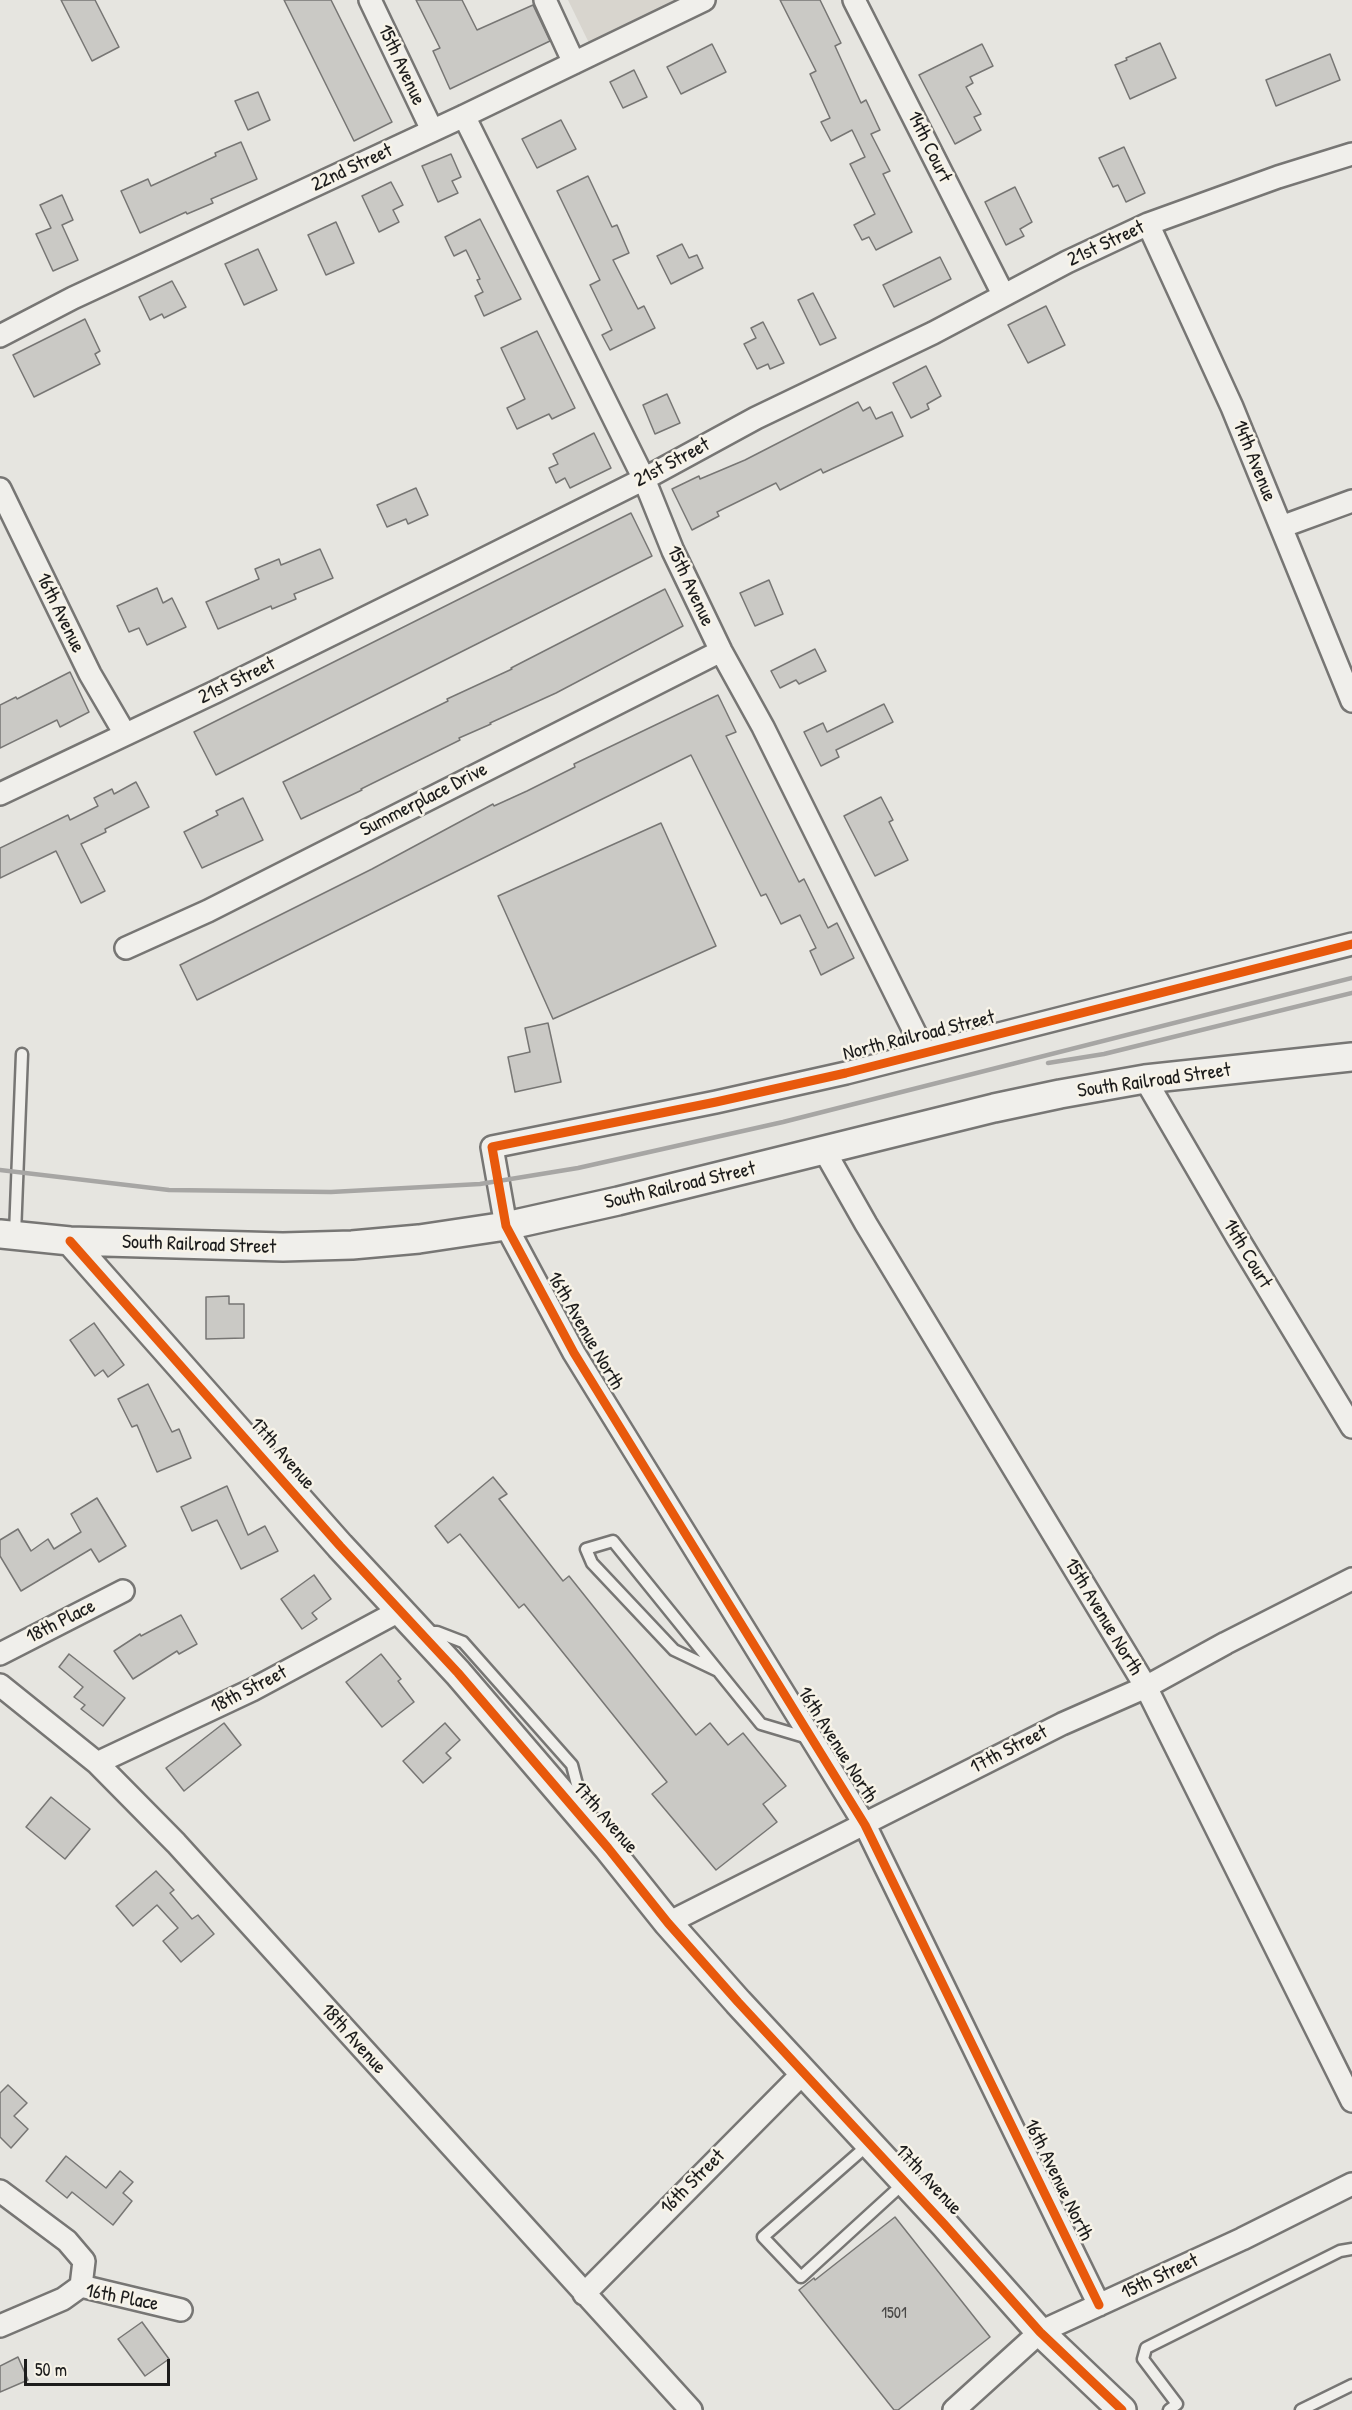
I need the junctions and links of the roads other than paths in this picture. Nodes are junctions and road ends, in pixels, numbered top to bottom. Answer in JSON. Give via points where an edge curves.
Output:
{"nodes":[{"id":1,"x":370,"y":0,"type":"edge"},
{"id":2,"x":545,"y":0,"type":"edge"},
{"id":3,"x":704,"y":0,"type":"edge"},
{"id":4,"x":854,"y":0,"type":"edge"},
{"id":5,"x":574,"y":63,"type":"junction"},
{"id":6,"x":464,"y":116,"type":"junction"},
{"id":7,"x":432,"y":130,"type":"junction"},
{"id":8,"x":1352,"y":154,"type":"edge"},
{"id":9,"x":1148,"y":224,"type":"junction"},
{"id":10,"x":1003,"y":294,"type":"junction"},
{"id":11,"x":0,"y":336,"type":"edge"},
{"id":12,"x":644,"y":478,"type":"junction"},
{"id":13,"x":0,"y":489,"type":"edge"},
{"id":14,"x":1352,"y":501,"type":"edge"},
{"id":15,"x":1281,"y":526,"type":"junction"},
{"id":16,"x":722,"y":651,"type":"junction"},
{"id":17,"x":1352,"y":701,"type":"edge"},
{"id":18,"x":125,"y":734,"type":"junction"},
{"id":19,"x":0,"y":794,"type":"edge"},
{"id":20,"x":1352,"y":944,"type":"edge"},
{"id":21,"x":126,"y":948,"type":"dead end"},
{"id":22,"x":924,"y":1051,"type":"junction"},
{"id":23,"x":22,"y":1054,"type":"dead end"},
{"id":24,"x":1352,"y":1057,"type":"edge"},
{"id":25,"x":1145,"y":1079,"type":"junction"},
{"id":26,"x":824,"y":1150,"type":"junction"},
{"id":27,"x":506,"y":1226,"type":"junction"},
{"id":28,"x":7,"y":1234,"type":"edge"},
{"id":29,"x":70,"y":1241,"type":"junction"},
{"id":30,"x":1352,"y":1427,"type":"edge"},
{"id":31,"x":1352,"y":1579,"type":"edge"},
{"id":32,"x":123,"y":1591,"type":"dead end"},
{"id":33,"x":399,"y":1611,"type":"junction"},
{"id":34,"x":0,"y":1654,"type":"edge"},
{"id":35,"x":718,"y":1671,"type":"junction"},
{"id":36,"x":0,"y":1685,"type":"edge"},
{"id":37,"x":1146,"y":1687,"type":"junction"},
{"id":38,"x":812,"y":1738,"type":"junction"},
{"id":39,"x":97,"y":1763,"type":"junction"},
{"id":40,"x":865,"y":1825,"type":"junction"},
{"id":41,"x":668,"y":1923,"type":"junction"},
{"id":42,"x":804,"y":2072,"type":"junction"},
{"id":43,"x":1352,"y":2101,"type":"edge"},
{"id":44,"x":869,"y":2143,"type":"junction"},
{"id":45,"x":905,"y":2182,"type":"junction"},
{"id":46,"x":1352,"y":2184,"type":"edge"},
{"id":47,"x":0,"y":2191,"type":"edge"},
{"id":48,"x":1352,"y":2249,"type":"edge"},
{"id":49,"x":81,"y":2286,"type":"junction"},
{"id":50,"x":584,"y":2294,"type":"junction"},
{"id":51,"x":1099,"y":2305,"type":"junction"},
{"id":52,"x":181,"y":2310,"type":"dead end"},
{"id":53,"x":0,"y":2326,"type":"edge"},
{"id":54,"x":1040,"y":2332,"type":"junction"},
{"id":55,"x":1352,"y":2385,"type":"edge"},
{"id":56,"x":1176,"y":2408,"type":"edge"},
{"id":57,"x":691,"y":2410,"type":"edge"},
{"id":58,"x":954,"y":2410,"type":"edge"},
{"id":59,"x":1122,"y":2410,"type":"edge"},
{"id":60,"x":1301,"y":2410,"type":"edge"}],
"edges":[{"from":1,"to":7,"type":"street","name":"15th Avenue"},
{"from":2,"to":5,"type":"street"},
{"from":3,"to":5,"type":"street","name":"22nd Street"},
{"from":4,"to":10,"type":"street","name":"14th Court"},
{"from":5,"to":6,"type":"street","name":"22nd Street"},
{"from":6,"to":7,"type":"street","name":"22nd Street"},
{"from":6,"to":12,"type":"street","name":"15th Avenue"},
{"from":7,"to":11,"type":"street","name":"22nd Street"},
{"from":8,"to":9,"type":"street","name":"21st Street"},
{"from":9,"to":10,"type":"street","name":"21st Street"},
{"from":9,"to":15,"type":"street","name":"14th Avenue","via":[[1232,407]]},
{"from":10,"to":12,"type":"street","name":"21st Street"},
{"from":12,"to":16,"type":"street","name":"15th Avenue","via":[[673,551]]},
{"from":12,"to":18,"type":"street","name":"21st Street"},
{"from":13,"to":18,"type":"street","name":"16th Avenue","via":[[90,674]]},
{"from":14,"to":15,"type":"street"},
{"from":15,"to":17,"type":"street","name":"14th Avenue"},
{"from":16,"to":21,"type":"street","name":"Summerplace Drive","via":[[208,911]]},
{"from":16,"to":22,"type":"street","name":"15th Avenue"},
{"from":18,"to":19,"type":"street","name":"21st Street"},
{"from":20,"to":22,"type":"street","name":"North Railroad Street"},
{"from":22,"to":27,"type":"street","name":"North Railroad Street","via":[[716,1102],[492,1147]]},
{"from":23,"to":28,"type":"lane"},
{"from":24,"to":25,"type":"street","name":"South Railroad Street"},
{"from":25,"to":26,"type":"street","name":"South Railroad Street","via":[[994,1108]]},
{"from":25,"to":30,"type":"street","name":"14th Court"},
{"from":26,"to":27,"type":"street","name":"South Railroad Street"},
{"from":26,"to":37,"type":"street","name":"15th Avenue North"},
{"from":27,"to":29,"type":"street","name":"South Railroad Street","via":[[341,1245],[259,1247]]},
{"from":27,"to":38,"type":"street","name":"16th Avenue North","via":[[574,1353]]},
{"from":28,"to":29,"type":"street","name":"South Railroad Street"},
{"from":29,"to":33,"type":"street","name":"17th Avenue"},
{"from":31,"to":37,"type":"street","name":"17th Street"},
{"from":32,"to":34,"type":"street","name":"18th Place"},
{"from":33,"to":39,"type":"street","name":"18th Street","via":[[252,1690]]},
{"from":33,"to":41,"type":"street","name":"17th Avenue","via":[[458,1674]]},
{"from":35,"to":35,"type":"lane","via":[[613,1541],[586,1549],[592,1563],[674,1650]]},
{"from":35,"to":38,"type":"lane","via":[[760,1724]]},
{"from":36,"to":39,"type":"street","name":"18th Avenue"},
{"from":37,"to":40,"type":"street","name":"17th Street","via":[[1062,1724]]},
{"from":37,"to":43,"type":"street","name":"15th Avenue North"},
{"from":38,"to":40,"type":"street","name":"16th Avenue North"},
{"from":39,"to":50,"type":"street","name":"18th Avenue","via":[[176,1843]]},
{"from":40,"to":41,"type":"street","name":"17th Street"},
{"from":40,"to":51,"type":"street","name":"16th Avenue North"},
{"from":41,"to":42,"type":"street","name":"17th Avenue"},
{"from":42,"to":44,"type":"street","name":"17th Avenue"},
{"from":42,"to":50,"type":"street","name":"16th Street"},
{"from":44,"to":45,"type":"street","name":"17th Avenue"},
{"from":44,"to":45,"type":"lane","via":[[763,2237],[801,2277]]},
{"from":45,"to":54,"type":"street","name":"17th Avenue"},
{"from":46,"to":51,"type":"street","name":"15th Street"},
{"from":47,"to":49,"type":"street","via":[[67,2241],[84,2261]]},
{"from":48,"to":56,"type":"lane","via":[[1340,2251],[1146,2348],[1143,2359]]},
{"from":49,"to":52,"type":"street","name":"16th Place"},
{"from":49,"to":53,"type":"street","name":"16th Place","via":[[63,2299]]},
{"from":50,"to":57,"type":"street","name":"18th Avenue"},
{"from":51,"to":54,"type":"street","name":"15th Street"},
{"from":54,"to":58,"type":"street","name":"15th Street"},
{"from":54,"to":59,"type":"street","name":"17th Avenue"},
{"from":55,"to":60,"type":"lane"}]}
